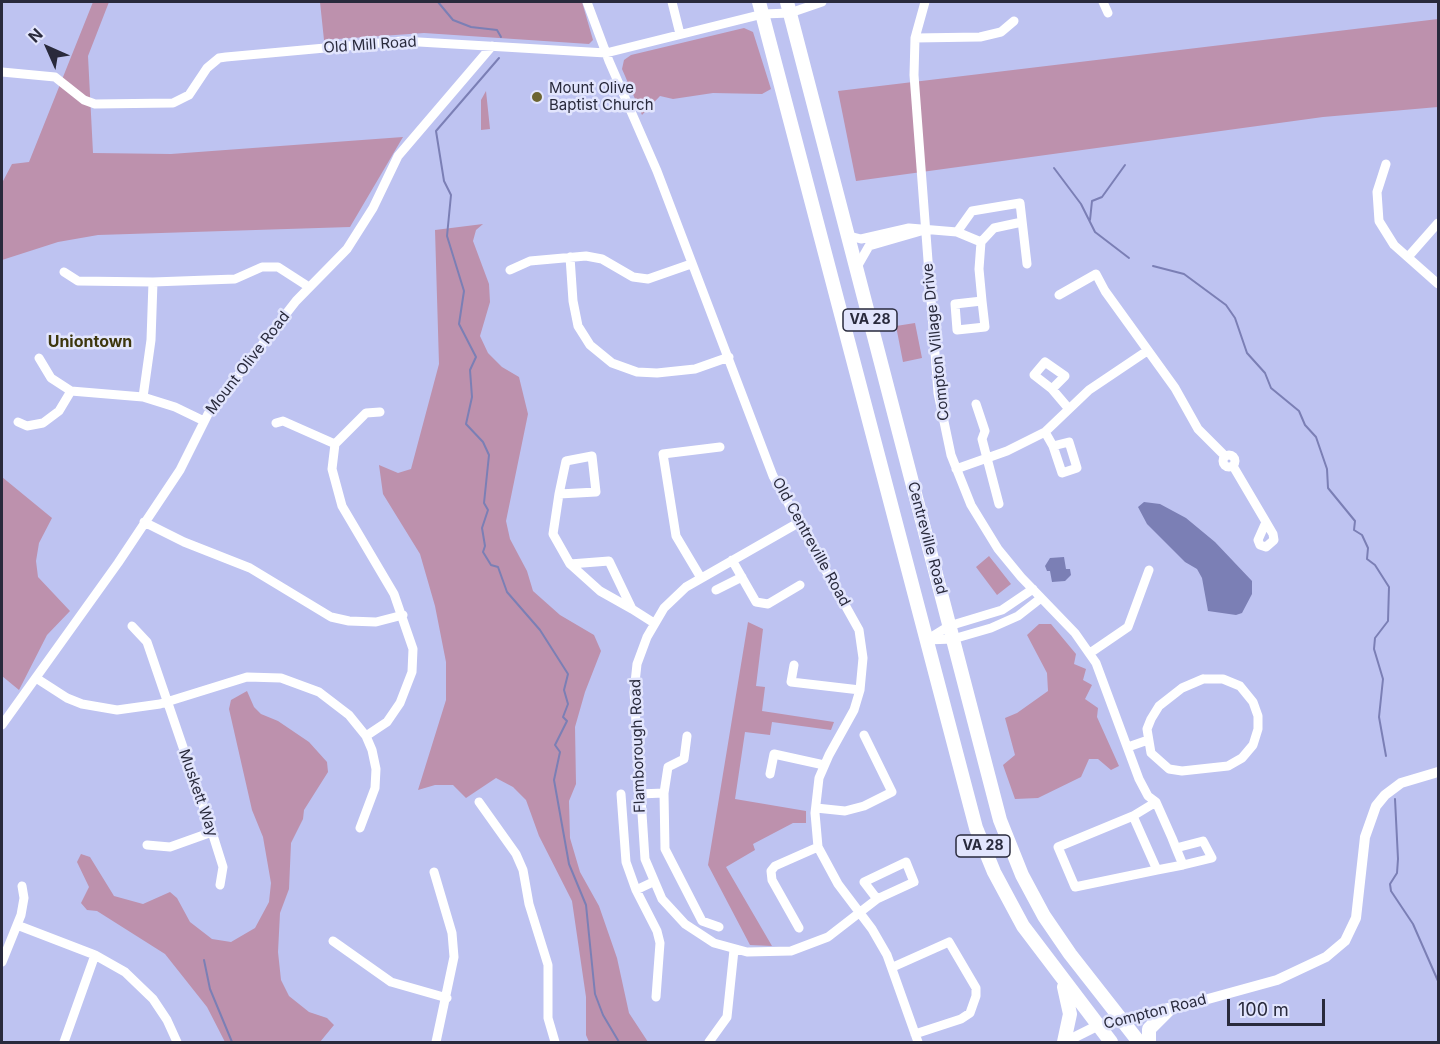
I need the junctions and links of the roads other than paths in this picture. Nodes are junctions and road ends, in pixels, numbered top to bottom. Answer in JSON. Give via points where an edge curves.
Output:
{"nodes":[{"id":1,"x":587,"y":2,"type":"edge"},
{"id":2,"x":672,"y":2,"type":"edge"},
{"id":3,"x":822,"y":2,"type":"edge"},
{"id":4,"x":925,"y":2,"type":"edge"},
{"id":5,"x":1103,"y":2,"type":"edge"},
{"id":6,"x":787,"y":6,"type":"edge"},
{"id":7,"x":761,"y":8,"type":"edge"},
{"id":8,"x":1108,"y":12,"type":"dead end"},
{"id":9,"x":1014,"y":21,"type":"dead end"},
{"id":10,"x":680,"y":34,"type":"junction"},
{"id":11,"x":915,"y":38,"type":"junction"},
{"id":12,"x":492,"y":46,"type":"junction"},
{"id":13,"x":606,"y":53,"type":"junction"},
{"id":14,"x":2,"y":72,"type":"edge"},
{"id":15,"x":1386,"y":164,"type":"dead end"},
{"id":16,"x":1022,"y":222,"type":"junction"},
{"id":17,"x":1438,"y":223,"type":"edge"},
{"id":18,"x":926,"y":230,"type":"junction"},
{"id":19,"x":957,"y":232,"type":"junction"},
{"id":20,"x":849,"y":236,"type":"junction"},
{"id":21,"x":981,"y":242,"type":"junction"},
{"id":22,"x":570,"y":257,"type":"junction"},
{"id":23,"x":1408,"y":257,"type":"junction"},
{"id":24,"x":692,"y":264,"type":"junction"},
{"id":25,"x":1027,"y":264,"type":"dead end"},
{"id":26,"x":856,"y":267,"type":"junction"},
{"id":27,"x":510,"y":270,"type":"dead end"},
{"id":28,"x":64,"y":272,"type":"dead end"},
{"id":29,"x":153,"y":282,"type":"junction"},
{"id":30,"x":1438,"y":284,"type":"edge"},
{"id":31,"x":309,"y":287,"type":"junction"},
{"id":32,"x":1059,"y":295,"type":"dead end"},
{"id":33,"x":982,"y":301,"type":"dead end"},
{"id":34,"x":1147,"y":351,"type":"junction"},
{"id":35,"x":729,"y":357,"type":"junction"},
{"id":36,"x":39,"y":358,"type":"dead end"},
{"id":37,"x":1052,"y":389,"type":"dead end"},
{"id":38,"x":71,"y":391,"type":"junction"},
{"id":39,"x":143,"y":397,"type":"junction"},
{"id":40,"x":976,"y":405,"type":"dead end"},
{"id":41,"x":1069,"y":409,"type":"junction"},
{"id":42,"x":380,"y":412,"type":"dead end"},
{"id":43,"x":204,"y":421,"type":"junction"},
{"id":44,"x":18,"y":422,"type":"dead end"},
{"id":45,"x":276,"y":423,"type":"dead end"},
{"id":46,"x":1045,"y":432,"type":"junction"},
{"id":47,"x":335,"y":444,"type":"junction"},
{"id":48,"x":1053,"y":446,"type":"dead end"},
{"id":49,"x":720,"y":447,"type":"dead end"},
{"id":50,"x":988,"y":456,"type":"junction"},
{"id":51,"x":956,"y":469,"type":"junction"},
{"id":52,"x":559,"y":494,"type":"junction"},
{"id":53,"x":999,"y":504,"type":"dead end"},
{"id":54,"x":144,"y":522,"type":"junction"},
{"id":55,"x":1266,"y":522,"type":"dead end"},
{"id":56,"x":798,"y":523,"type":"junction"},
{"id":57,"x":732,"y":560,"type":"junction"},
{"id":58,"x":570,"y":564,"type":"junction"},
{"id":59,"x":1149,"y":570,"type":"dead end"},
{"id":60,"x":742,"y":577,"type":"junction"},
{"id":61,"x":701,"y":578,"type":"junction"},
{"id":62,"x":800,"y":585,"type":"dead end"},
{"id":63,"x":1033,"y":589,"type":"junction"},
{"id":64,"x":716,"y":590,"type":"dead end"},
{"id":65,"x":1041,"y":598,"type":"junction"},
{"id":66,"x":632,"y":609,"type":"junction"},
{"id":67,"x":403,"y":615,"type":"junction"},
{"id":68,"x":654,"y":622,"type":"junction"},
{"id":69,"x":132,"y":626,"type":"dead end"},
{"id":70,"x":951,"y":632,"type":"junction"},
{"id":71,"x":926,"y":640,"type":"junction"},
{"id":72,"x":1090,"y":653,"type":"junction"},
{"id":73,"x":794,"y":665,"type":"dead end"},
{"id":74,"x":36,"y":678,"type":"junction"},
{"id":75,"x":860,"y":690,"type":"junction"},
{"id":76,"x":167,"y":702,"type":"junction"},
{"id":77,"x":2,"y":725,"type":"edge"},
{"id":78,"x":864,"y":735,"type":"dead end"},
{"id":79,"x":366,"y":736,"type":"junction"},
{"id":80,"x":687,"y":736,"type":"dead end"},
{"id":81,"x":1148,"y":740,"type":"junction"},
{"id":82,"x":1128,"y":747,"type":"junction"},
{"id":83,"x":1151,"y":753,"type":"junction"},
{"id":84,"x":1132,"y":761,"type":"junction"},
{"id":85,"x":824,"y":765,"type":"junction"},
{"id":86,"x":1438,"y":772,"type":"edge"},
{"id":87,"x":770,"y":774,"type":"dead end"},
{"id":88,"x":664,"y":793,"type":"junction"},
{"id":89,"x":621,"y":794,"type":"dead end"},
{"id":90,"x":639,"y":794,"type":"junction"},
{"id":91,"x":479,"y":802,"type":"dead end"},
{"id":92,"x":1156,"y":802,"type":"junction"},
{"id":93,"x":816,"y":808,"type":"junction"},
{"id":94,"x":1133,"y":816,"type":"junction"},
{"id":95,"x":360,"y":828,"type":"dead end"},
{"id":96,"x":212,"y":832,"type":"junction"},
{"id":97,"x":147,"y":845,"type":"dead end"},
{"id":98,"x":818,"y":848,"type":"junction"},
{"id":99,"x":1176,"y":848,"type":"junction"},
{"id":100,"x":1183,"y":865,"type":"junction"},
{"id":101,"x":1157,"y":870,"type":"junction"},
{"id":102,"x":434,"y":872,"type":"dead end"},
{"id":103,"x":653,"y":882,"type":"junction"},
{"id":104,"x":220,"y":885,"type":"dead end"},
{"id":105,"x":22,"y":886,"type":"dead end"},
{"id":106,"x":636,"y":890,"type":"junction"},
{"id":107,"x":877,"y":899,"type":"junction"},
{"id":108,"x":861,"y":913,"type":"junction"},
{"id":109,"x":17,"y":924,"type":"junction"},
{"id":110,"x":719,"y":927,"type":"dead end"},
{"id":111,"x":799,"y":928,"type":"dead end"},
{"id":112,"x":333,"y":941,"type":"dead end"},
{"id":113,"x":734,"y":950,"type":"junction"},
{"id":114,"x":94,"y":955,"type":"junction"},
{"id":115,"x":2,"y":962,"type":"edge"},
{"id":116,"x":893,"y":967,"type":"junction"},
{"id":117,"x":1062,"y":980,"type":"junction"},
{"id":118,"x":656,"y":997,"type":"dead end"},
{"id":119,"x":447,"y":998,"type":"junction"},
{"id":120,"x":1168,"y":1010,"type":"junction"},
{"id":121,"x":1122,"y":1021,"type":"junction"},
{"id":122,"x":1097,"y":1026,"type":"junction"},
{"id":123,"x":717,"y":1032,"type":"junction"},
{"id":124,"x":916,"y":1038,"type":"edge"},
{"id":125,"x":64,"y":1042,"type":"edge"},
{"id":126,"x":177,"y":1042,"type":"edge"},
{"id":127,"x":436,"y":1042,"type":"edge"},
{"id":128,"x":555,"y":1042,"type":"edge"},
{"id":129,"x":709,"y":1042,"type":"edge"},
{"id":130,"x":722,"y":1042,"type":"edge"},
{"id":131,"x":1065,"y":1042,"type":"edge"},
{"id":132,"x":1111,"y":1042,"type":"edge"},
{"id":133,"x":1138,"y":1042,"type":"edge"},
{"id":134,"x":1149,"y":1042,"type":"edge"}],
"edges":[{"from":1,"to":13,"type":"street","name":"Old Centreville Road"},
{"from":2,"to":10,"type":"street"},
{"from":3,"to":6,"type":"street"},
{"from":4,"to":11,"type":"street","name":"Compton Village Drive"},
{"from":5,"to":8,"type":"street"},
{"from":6,"to":7,"type":"street","name":"Old Mill Road"},
{"from":6,"to":20,"type":"highway","name":"Centreville Road","number":"VA 28"},
{"from":7,"to":10,"type":"street","name":"Old Mill Road"},
{"from":7,"to":71,"type":"highway","name":"Centreville Road","number":"VA 28"},
{"from":9,"to":11,"type":"street","via":[[1001,32],[980,37]]},
{"from":10,"to":13,"type":"street","name":"Old Mill Road"},
{"from":11,"to":18,"type":"street","name":"Compton Village Drive","via":[[914,75]]},
{"from":12,"to":13,"type":"street","name":"Old Mill Road"},
{"from":12,"to":14,"type":"street","name":"Old Mill Road","via":[[402,41],[219,58],[207,68],[189,95],[173,103],[95,104],[84,100],[55,76]]},
{"from":12,"to":31,"type":"street","name":"Mount Olive Road","via":[[398,156],[354,240]]},
{"from":13,"to":24,"type":"street","name":"Old Centreville Road"},
{"from":15,"to":23,"type":"street","via":[[1377,192],[1377,214],[1385,233]]},
{"from":16,"to":19,"type":"street","via":[[1020,203],[980,208],[966,216]]},
{"from":16,"to":21,"type":"street","via":[[994,228]]},
{"from":16,"to":25,"type":"street"},
{"from":17,"to":23,"type":"street"},
{"from":18,"to":19,"type":"street"},
{"from":18,"to":20,"type":"street","via":[[899,230],[858,239]]},
{"from":18,"to":26,"type":"street","via":[[869,246]]},
{"from":18,"to":51,"type":"street","name":"Compton Village Drive","via":[[938,393]]},
{"from":19,"to":21,"type":"street"},
{"from":20,"to":26,"type":"highway","name":"Centreville Road","number":"VA 28"},
{"from":21,"to":33,"type":"street","via":[[978,269]]},
{"from":22,"to":24,"type":"street","via":[[596,257],[641,279]]},
{"from":22,"to":27,"type":"street","via":[[530,261]]},
{"from":22,"to":35,"type":"street","via":[[578,326],[590,345],[612,363],[637,372],[657,373],[695,369]]},
{"from":23,"to":30,"type":"street"},
{"from":24,"to":35,"type":"street","name":"Old Centreville Road"},
{"from":26,"to":70,"type":"highway","name":"Centreville Road","number":"VA 28"},
{"from":28,"to":29,"type":"street","via":[[78,280]]},
{"from":29,"to":31,"type":"street","via":[[235,279],[262,267],[278,267]]},
{"from":29,"to":39,"type":"street","via":[[151,340]]},
{"from":31,"to":43,"type":"street","name":"Mount Olive Road"},
{"from":32,"to":34,"type":"street","via":[[1096,274]]},
{"from":34,"to":41,"type":"street","via":[[1115,370]]},
{"from":34,"to":55,"type":"street","via":[[1175,388],[1198,429],[1226,456],[1224,465],[1233,466]]},
{"from":35,"to":56,"type":"street","name":"Old Centreville Road","via":[[773,476]]},
{"from":36,"to":38,"type":"street","via":[[51,378]]},
{"from":37,"to":41,"type":"street"},
{"from":38,"to":39,"type":"street"},
{"from":38,"to":44,"type":"street","via":[[59,411],[43,423],[27,426]]},
{"from":39,"to":43,"type":"street"},
{"from":40,"to":50,"type":"street"},
{"from":41,"to":46,"type":"street"},
{"from":42,"to":47,"type":"street","via":[[366,413]]},
{"from":43,"to":54,"type":"street","name":"Mount Olive Road","via":[[180,470]]},
{"from":45,"to":47,"type":"street","via":[[284,421]]},
{"from":46,"to":48,"type":"street"},
{"from":46,"to":50,"type":"street","via":[[1008,451]]},
{"from":47,"to":67,"type":"street","via":[[332,469],[342,506]]},
{"from":49,"to":61,"type":"street","via":[[663,454],[676,536]]},
{"from":50,"to":51,"type":"street"},
{"from":50,"to":53,"type":"street"},
{"from":51,"to":63,"type":"street","name":"Compton Village Drive","via":[[983,527]]},
{"from":52,"to":52,"type":"street","via":[[566,461],[592,456],[596,492]]},
{"from":52,"to":58,"type":"street","via":[[553,534]]},
{"from":54,"to":67,"type":"street","via":[[250,568],[331,617],[359,623]]},
{"from":54,"to":74,"type":"street","name":"Mount Olive Road"},
{"from":56,"to":57,"type":"street","name":"Flamborough Road"},
{"from":56,"to":75,"type":"street","name":"Old Centreville Road","via":[[859,630],[863,658]]},
{"from":57,"to":60,"type":"street"},
{"from":57,"to":61,"type":"street","name":"Flamborough Road"},
{"from":58,"to":66,"type":"street","via":[[600,591]]},
{"from":58,"to":66,"type":"street","via":[[609,561]]},
{"from":59,"to":72,"type":"street","via":[[1128,627]]},
{"from":60,"to":62,"type":"street","via":[[756,602],[768,604]]},
{"from":60,"to":64,"type":"street"},
{"from":61,"to":68,"type":"street","name":"Flamborough Road","via":[[674,598]]},
{"from":63,"to":65,"type":"street","name":"Compton Village Drive"},
{"from":63,"to":70,"type":"street","via":[[996,613]]},
{"from":65,"to":70,"type":"street","via":[[1006,622]]},
{"from":65,"to":72,"type":"street","name":"Compton Village Drive"},
{"from":66,"to":68,"type":"street"},
{"from":67,"to":79,"type":"street","via":[[413,649],[410,680],[392,716]]},
{"from":68,"to":90,"type":"street","name":"Flamborough Road","via":[[635,678]]},
{"from":69,"to":76,"type":"street","name":"Muskett Way","via":[[147,642]]},
{"from":70,"to":71,"type":"street"},
{"from":70,"to":121,"type":"highway","name":"Centreville Road","number":"VA 28","via":[[1000,820],[1022,875],[1056,936]]},
{"from":71,"to":117,"type":"highway","name":"Centreville Road","number":"VA 28","via":[[984,850],[1019,920]]},
{"from":72,"to":82,"type":"street","name":"Compton Village Drive","via":[[1106,684]]},
{"from":73,"to":75,"type":"street","via":[[791,682]]},
{"from":74,"to":76,"type":"street","via":[[67,698],[99,708],[133,710]]},
{"from":74,"to":77,"type":"street","name":"Mount Olive Road"},
{"from":75,"to":85,"type":"street","name":"Old Centreville Road","via":[[850,718]]},
{"from":76,"to":79,"type":"street","via":[[237,679],[280,678],[330,698]]},
{"from":76,"to":96,"type":"street","name":"Muskett Way"},
{"from":78,"to":93,"type":"street","via":[[892,792],[845,811]]},
{"from":79,"to":95,"type":"street","via":[[376,780]]},
{"from":80,"to":88,"type":"street","via":[[684,759],[668,768]]},
{"from":81,"to":82,"type":"street"},
{"from":81,"to":83,"type":"street"},
{"from":81,"to":83,"type":"street","via":[[1147,729],[1159,706],[1182,688],[1203,679],[1223,679],[1240,686],[1258,716],[1253,745],[1242,758],[1227,766],[1169,769]]},
{"from":82,"to":84,"type":"street","name":"Compton Village Drive"},
{"from":83,"to":84,"type":"street"},
{"from":84,"to":92,"type":"street","name":"Compton Village Drive","via":[[1148,796]]},
{"from":85,"to":87,"type":"street","via":[[774,754]]},
{"from":85,"to":93,"type":"street","name":"Old Centreville Road"},
{"from":86,"to":120,"type":"main road","name":"Compton Road","via":[[1401,783],[1376,806],[1366,831],[1356,918],[1350,934],[1336,950],[1277,981]]},
{"from":88,"to":90,"type":"street"},
{"from":88,"to":110,"type":"street","via":[[666,849],[702,921]]},
{"from":89,"to":106,"type":"street","via":[[626,862]]},
{"from":90,"to":103,"type":"street","name":"Flamborough Road","via":[[643,849]]},
{"from":91,"to":128,"type":"street","via":[[523,870],[528,904],[548,965],[548,1018]]},
{"from":92,"to":94,"type":"street"},
{"from":92,"to":99,"type":"street","name":"Compton Village Drive"},
{"from":93,"to":98,"type":"street","name":"Old Centreville Road"},
{"from":94,"to":101,"type":"street"},
{"from":94,"to":101,"type":"street","via":[[1058,847],[1075,887]]},
{"from":96,"to":97,"type":"street","via":[[170,847]]},
{"from":96,"to":104,"type":"street","name":"Muskett Way","via":[[223,867]]},
{"from":98,"to":108,"type":"street","name":"Old Centreville Road","via":[[838,884]]},
{"from":98,"to":111,"type":"street","via":[[771,871],[771,880]]},
{"from":99,"to":100,"type":"street","name":"Compton Village Drive"},
{"from":99,"to":100,"type":"street","via":[[1203,842],[1212,858]]},
{"from":100,"to":101,"type":"street"},
{"from":102,"to":119,"type":"street","via":[[454,946],[454,969]]},
{"from":103,"to":106,"type":"street"},
{"from":103,"to":113,"type":"street","name":"Flamborough Road","via":[[678,918],[698,934]]},
{"from":105,"to":109,"type":"street","via":[[24,904]]},
{"from":106,"to":118,"type":"street","via":[[660,943]]},
{"from":107,"to":107,"type":"street","name":"Flamborough Road","via":[[864,882],[906,862],[914,882]]},
{"from":107,"to":108,"type":"street","name":"Flamborough Road"},
{"from":108,"to":113,"type":"street","name":"Flamborough Road","via":[[828,938],[799,950],[764,954]]},
{"from":108,"to":116,"type":"street","name":"Old Centreville Road"},
{"from":109,"to":114,"type":"street"},
{"from":109,"to":115,"type":"street"},
{"from":112,"to":119,"type":"street","via":[[391,981]]},
{"from":113,"to":123,"type":"street","via":[[726,1017]]},
{"from":114,"to":125,"type":"street"},
{"from":114,"to":126,"type":"street","via":[[125,972],[145,989]]},
{"from":116,"to":124,"type":"street","name":"Old Centreville Road"},
{"from":116,"to":124,"type":"street","via":[[950,942],[976,988],[970,1013]]},
{"from":117,"to":122,"type":"highway","name":"Centreville Road","number":"VA 28"},
{"from":117,"to":131,"type":"highway","via":[[1070,1013]]},
{"from":119,"to":127,"type":"street"},
{"from":120,"to":121,"type":"main road","name":"Compton Road"},
{"from":120,"to":134,"type":"highway","via":[[1149,1029]]},
{"from":121,"to":122,"type":"main road","name":"Compton Road"},
{"from":121,"to":133,"type":"highway","name":"Centreville Road","number":"VA 28"},
{"from":122,"to":131,"type":"main road","name":"Compton Road"},
{"from":122,"to":132,"type":"highway","name":"Centreville Road","number":"VA 28"},
{"from":123,"to":129,"type":"street"},
{"from":123,"to":130,"type":"street"}]}
